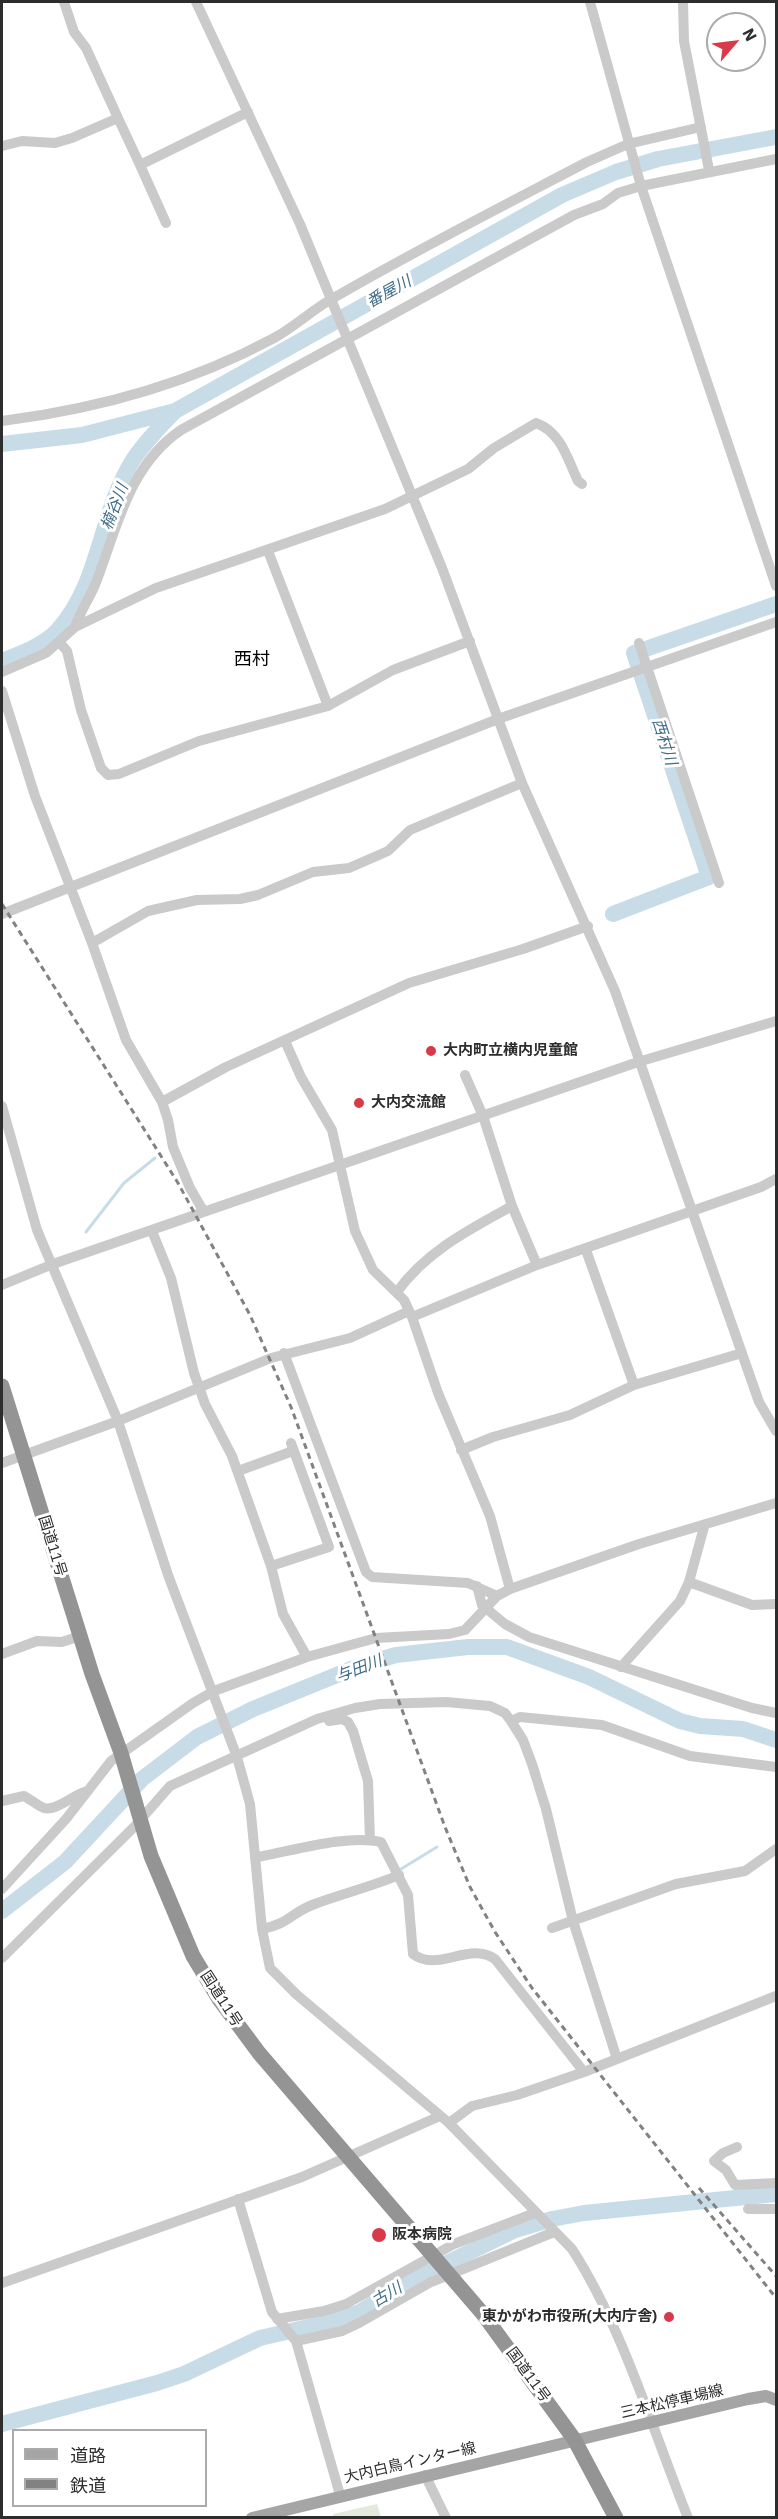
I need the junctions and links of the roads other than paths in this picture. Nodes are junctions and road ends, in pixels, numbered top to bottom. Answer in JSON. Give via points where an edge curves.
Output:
{"nodes":[{"id":1,"x":64,"y":2,"type":"edge"},
{"id":2,"x":196,"y":2,"type":"edge"},
{"id":3,"x":590,"y":2,"type":"edge"},
{"id":4,"x":683,"y":2,"type":"edge"},
{"id":5,"x":248,"y":112,"type":"junction"},
{"id":6,"x":118,"y":118,"type":"junction"},
{"id":7,"x":701,"y":128,"type":"junction"},
{"id":8,"x":2,"y":146,"type":"edge"},
{"id":9,"x":629,"y":146,"type":"junction"},
{"id":10,"x":777,"y":159,"type":"edge"},
{"id":11,"x":140,"y":165,"type":"junction"},
{"id":12,"x":708,"y":169,"type":"junction"},
{"id":13,"x":640,"y":184,"type":"junction"},
{"id":14,"x":166,"y":223,"type":"dead end"},
{"id":15,"x":331,"y":302,"type":"junction"},
{"id":16,"x":346,"y":337,"type":"junction"},
{"id":17,"x":2,"y":421,"type":"edge"},
{"id":18,"x":582,"y":484,"type":"dead end"},
{"id":19,"x":412,"y":496,"type":"junction"},
{"id":20,"x":268,"y":551,"type":"junction"},
{"id":21,"x":777,"y":586,"type":"edge"},
{"id":22,"x":777,"y":622,"type":"edge"},
{"id":23,"x":75,"y":627,"type":"junction"},
{"id":24,"x":470,"y":641,"type":"junction"},
{"id":25,"x":60,"y":643,"type":"junction"},
{"id":26,"x":639,"y":643,"type":"dead end"},
{"id":27,"x":646,"y":666,"type":"junction"},
{"id":28,"x":2,"y":672,"type":"edge"},
{"id":29,"x":2,"y":692,"type":"edge"},
{"id":30,"x":328,"y":706,"type":"junction"},
{"id":31,"x":498,"y":719,"type":"junction"},
{"id":32,"x":522,"y":783,"type":"junction"},
{"id":33,"x":719,"y":883,"type":"dead end"},
{"id":34,"x":70,"y":886,"type":"junction"},
{"id":35,"x":2,"y":914,"type":"edge"},
{"id":36,"x":588,"y":926,"type":"junction"},
{"id":37,"x":92,"y":942,"type":"junction"},
{"id":38,"x":777,"y":1021,"type":"edge"},
{"id":39,"x":285,"y":1041,"type":"junction"},
{"id":40,"x":638,"y":1062,"type":"junction"},
{"id":41,"x":465,"y":1075,"type":"dead end"},
{"id":42,"x":162,"y":1102,"type":"junction"},
{"id":43,"x":2,"y":1106,"type":"edge"},
{"id":44,"x":483,"y":1116,"type":"junction"},
{"id":45,"x":13,"y":1147,"type":"junction"},
{"id":46,"x":2,"y":1150,"type":"edge"},
{"id":47,"x":340,"y":1165,"type":"junction"},
{"id":48,"x":777,"y":1179,"type":"edge"},
{"id":49,"x":512,"y":1206,"type":"junction"},
{"id":50,"x":692,"y":1211,"type":"junction"},
{"id":51,"x":204,"y":1212,"type":"junction"},
{"id":52,"x":152,"y":1231,"type":"junction"},
{"id":53,"x":586,"y":1250,"type":"junction"},
{"id":54,"x":53,"y":1264,"type":"junction"},
{"id":55,"x":537,"y":1265,"type":"junction"},
{"id":56,"x":2,"y":1285,"type":"edge"},
{"id":57,"x":397,"y":1292,"type":"junction"},
{"id":58,"x":411,"y":1314,"type":"junction"},
{"id":59,"x":284,"y":1353,"type":"junction"},
{"id":60,"x":742,"y":1353,"type":"junction"},
{"id":61,"x":634,"y":1385,"type":"junction"},
{"id":62,"x":2,"y":1386,"type":"edge"},
{"id":63,"x":199,"y":1388,"type":"junction"},
{"id":64,"x":118,"y":1421,"type":"junction"},
{"id":65,"x":777,"y":1431,"type":"edge"},
{"id":66,"x":461,"y":1450,"type":"junction"},
{"id":67,"x":23,"y":1455,"type":"junction"},
{"id":68,"x":2,"y":1462,"type":"edge"},
{"id":69,"x":238,"y":1471,"type":"junction"},
{"id":70,"x":777,"y":1503,"type":"edge"},
{"id":71,"x":704,"y":1527,"type":"junction"},
{"id":72,"x":271,"y":1566,"type":"junction"},
{"id":73,"x":689,"y":1582,"type":"junction"},
{"id":74,"x":477,"y":1586,"type":"junction"},
{"id":75,"x":510,"y":1589,"type":"junction"},
{"id":76,"x":497,"y":1596,"type":"junction"},
{"id":77,"x":777,"y":1604,"type":"edge"},
{"id":78,"x":486,"y":1609,"type":"junction"},
{"id":79,"x":80,"y":1636,"type":"junction"},
{"id":80,"x":2,"y":1654,"type":"edge"},
{"id":81,"x":307,"y":1657,"type":"junction"},
{"id":82,"x":621,"y":1667,"type":"junction"},
{"id":83,"x":215,"y":1695,"type":"junction"},
{"id":84,"x":777,"y":1713,"type":"edge"},
{"id":85,"x":317,"y":1719,"type":"junction"},
{"id":86,"x":511,"y":1721,"type":"junction"},
{"id":87,"x":236,"y":1754,"type":"junction"},
{"id":88,"x":122,"y":1760,"type":"junction"},
{"id":89,"x":777,"y":1767,"type":"edge"},
{"id":90,"x":88,"y":1791,"type":"junction"},
{"id":91,"x":2,"y":1801,"type":"edge"},
{"id":92,"x":140,"y":1815,"type":"junction"},
{"id":93,"x":370,"y":1840,"type":"junction"},
{"id":94,"x":777,"y":1849,"type":"edge"},
{"id":95,"x":257,"y":1857,"type":"junction"},
{"id":96,"x":399,"y":1875,"type":"junction"},
{"id":97,"x":2,"y":1889,"type":"edge"},
{"id":98,"x":573,"y":1921,"type":"junction"},
{"id":99,"x":552,"y":1928,"type":"dead end"},
{"id":100,"x":262,"y":1929,"type":"junction"},
{"id":101,"x":2,"y":1958,"type":"edge"},
{"id":102,"x":777,"y":1996,"type":"edge"},
{"id":103,"x":617,"y":2059,"type":"junction"},
{"id":104,"x":584,"y":2072,"type":"junction"},
{"id":105,"x":444,"y":2120,"type":"junction"},
{"id":106,"x":737,"y":2147,"type":"dead end"},
{"id":107,"x":349,"y":2157,"type":"junction"},
{"id":108,"x":777,"y":2183,"type":"edge"},
{"id":109,"x":238,"y":2199,"type":"junction"},
{"id":110,"x":748,"y":2209,"type":"dead end"},
{"id":111,"x":777,"y":2209,"type":"edge"},
{"id":112,"x":537,"y":2214,"type":"junction"},
{"id":113,"x":552,"y":2230,"type":"junction"},
{"id":114,"x":435,"y":2256,"type":"junction"},
{"id":115,"x":451,"y":2273,"type":"junction"},
{"id":116,"x":2,"y":2283,"type":"edge"},
{"id":117,"x":279,"y":2321,"type":"junction"},
{"id":118,"x":294,"y":2340,"type":"junction"},
{"id":119,"x":777,"y":2400,"type":"edge"},
{"id":120,"x":650,"y":2422,"type":"junction"},
{"id":121,"x":574,"y":2439,"type":"junction"},
{"id":122,"x":424,"y":2475,"type":"junction"},
{"id":123,"x":340,"y":2495,"type":"junction"},
{"id":124,"x":292,"y":2512,"type":"edge"},
{"id":125,"x":252,"y":2517,"type":"edge"},
{"id":126,"x":446,"y":2517,"type":"edge"},
{"id":127,"x":616,"y":2517,"type":"edge"},
{"id":128,"x":688,"y":2517,"type":"edge"}],
"edges":[{"from":1,"to":6,"type":"street","via":[[74,32],[86,48]]},
{"from":2,"to":5,"type":"street"},
{"from":3,"to":9,"type":"street"},
{"from":4,"to":7,"type":"street","via":[[684,41]]},
{"from":5,"to":11,"type":"street"},
{"from":5,"to":15,"type":"street"},
{"from":6,"to":8,"type":"street","via":[[55,143],[22,141]]},
{"from":6,"to":11,"type":"street"},
{"from":7,"to":9,"type":"street"},
{"from":7,"to":12,"type":"street"},
{"from":9,"to":13,"type":"street"},
{"from":9,"to":15,"type":"street","via":[[587,162]]},
{"from":10,"to":12,"type":"street"},
{"from":11,"to":14,"type":"street"},
{"from":12,"to":13,"type":"street"},
{"from":13,"to":16,"type":"street"},
{"from":13,"to":21,"type":"street"},
{"from":15,"to":16,"type":"street"},
{"from":15,"to":17,"type":"street","via":[[273,338],[137,396]]},
{"from":16,"to":19,"type":"street"},
{"from":16,"to":23,"type":"street","via":[[164,442],[133,483]]},
{"from":18,"to":19,"type":"street","via":[[557,437],[549,428],[536,423],[468,469]]},
{"from":19,"to":20,"type":"street"},
{"from":19,"to":24,"type":"street"},
{"from":20,"to":23,"type":"street","via":[[156,588]]},
{"from":20,"to":30,"type":"street"},
{"from":22,"to":27,"type":"street"},
{"from":23,"to":25,"type":"street"},
{"from":24,"to":30,"type":"street","via":[[393,670]]},
{"from":24,"to":31,"type":"street"},
{"from":25,"to":28,"type":"street"},
{"from":25,"to":30,"type":"street","via":[[68,651],[81,710],[101,768],[108,775],[199,741]]},
{"from":26,"to":27,"type":"street"},
{"from":27,"to":31,"type":"street"},
{"from":27,"to":33,"type":"street"},
{"from":29,"to":34,"type":"street","via":[[35,796]]},
{"from":31,"to":32,"type":"street"},
{"from":31,"to":34,"type":"street"},
{"from":32,"to":36,"type":"street"},
{"from":32,"to":37,"type":"street","via":[[410,830],[388,851],[349,868],[313,872],[240,899],[197,900],[148,911]]},
{"from":34,"to":35,"type":"street"},
{"from":34,"to":37,"type":"street"},
{"from":36,"to":39,"type":"street","via":[[523,950],[409,982]]},
{"from":36,"to":40,"type":"street"},
{"from":37,"to":42,"type":"street","via":[[126,1040]]},
{"from":38,"to":40,"type":"street"},
{"from":39,"to":42,"type":"street"},
{"from":39,"to":47,"type":"street","via":[[326,1118]]},
{"from":40,"to":44,"type":"street"},
{"from":40,"to":50,"type":"street"},
{"from":41,"to":44,"type":"street"},
{"from":42,"to":51,"type":"street","via":[[173,1147]]},
{"from":43,"to":45,"type":"street"},
{"from":44,"to":47,"type":"street"},
{"from":44,"to":49,"type":"street"},
{"from":45,"to":46,"type":"street"},
{"from":45,"to":54,"type":"street","via":[[37,1230]]},
{"from":47,"to":51,"type":"street"},
{"from":47,"to":57,"type":"street","via":[[355,1231],[373,1270]]},
{"from":48,"to":50,"type":"street"},
{"from":49,"to":55,"type":"street"},
{"from":49,"to":57,"type":"street","via":[[456,1237]]},
{"from":50,"to":53,"type":"street"},
{"from":50,"to":60,"type":"street"},
{"from":51,"to":52,"type":"street"},
{"from":52,"to":54,"type":"street"},
{"from":52,"to":63,"type":"street","via":[[171,1278]]},
{"from":53,"to":55,"type":"street"},
{"from":53,"to":61,"type":"street"},
{"from":54,"to":56,"type":"street"},
{"from":54,"to":64,"type":"street"},
{"from":55,"to":58,"type":"street"},
{"from":57,"to":58,"type":"street"},
{"from":58,"to":59,"type":"street","via":[[350,1338]]},
{"from":58,"to":66,"type":"street"},
{"from":59,"to":63,"type":"street"},
{"from":59,"to":74,"type":"street","via":[[366,1572],[372,1577]]},
{"from":60,"to":61,"type":"street"},
{"from":60,"to":65,"type":"street","via":[[759,1402]]},
{"from":61,"to":66,"type":"street","via":[[570,1415]]},
{"from":62,"to":67,"type":"highway","name":"国道11号"},
{"from":63,"to":64,"type":"street"},
{"from":63,"to":69,"type":"street"},
{"from":64,"to":67,"type":"street"},
{"from":64,"to":83,"type":"street","via":[[168,1575]]},
{"from":66,"to":75,"type":"street","via":[[474,1472],[490,1516]]},
{"from":67,"to":68,"type":"street"},
{"from":67,"to":79,"type":"highway","name":"国道11号"},
{"from":69,"to":72,"type":"street"},
{"from":69,"to":72,"type":"street","via":[[292,1447],[329,1547]]},
{"from":70,"to":71,"type":"street"},
{"from":71,"to":73,"type":"street"},
{"from":71,"to":75,"type":"street","via":[[639,1544]]},
{"from":72,"to":81,"type":"street","via":[[283,1614]]},
{"from":73,"to":77,"type":"street","via":[[752,1605]]},
{"from":73,"to":82,"type":"street","via":[[665,1620]]},
{"from":74,"to":76,"type":"street"},
{"from":74,"to":78,"type":"street"},
{"from":75,"to":76,"type":"street"},
{"from":76,"to":78,"type":"street"},
{"from":78,"to":81,"type":"street","via":[[465,1630],[384,1637]]},
{"from":78,"to":82,"type":"street","via":[[529,1637]]},
{"from":79,"to":80,"type":"street","via":[[62,1642],[37,1641]]},
{"from":79,"to":88,"type":"highway","name":"国道11号"},
{"from":81,"to":83,"type":"street"},
{"from":82,"to":84,"type":"street"},
{"from":83,"to":87,"type":"street"},
{"from":83,"to":88,"type":"street"},
{"from":85,"to":86,"type":"street","via":[[380,1704],[446,1702],[490,1706],[505,1713]]},
{"from":85,"to":87,"type":"street"},
{"from":85,"to":93,"type":"street","via":[[342,1719],[353,1731],[368,1781]]},
{"from":86,"to":89,"type":"street","via":[[520,1717],[602,1725],[690,1756]]},
{"from":86,"to":98,"type":"street","via":[[523,1740],[542,1798]]},
{"from":87,"to":92,"type":"street","via":[[170,1786]]},
{"from":87,"to":95,"type":"street","via":[[250,1804]]},
{"from":88,"to":90,"type":"street"},
{"from":88,"to":92,"type":"highway","name":"国道11号"},
{"from":90,"to":91,"type":"street","via":[[51,1809],[24,1796]]},
{"from":90,"to":97,"type":"street"},
{"from":92,"to":101,"type":"street","via":[[50,1913]]},
{"from":92,"to":107,"type":"highway","name":"国道11号","via":[[177,1923],[219,1999],[258,2053]]},
{"from":93,"to":95,"type":"street"},
{"from":93,"to":96,"type":"street","via":[[381,1842]]},
{"from":94,"to":98,"type":"street","via":[[745,1871],[676,1884]]},
{"from":95,"to":100,"type":"street"},
{"from":96,"to":100,"type":"street","via":[[313,1905],[288,1922]]},
{"from":96,"to":104,"type":"street","via":[[408,1895],[413,1954],[431,1961],[465,1953],[489,1955]]},
{"from":98,"to":99,"type":"street"},
{"from":98,"to":103,"type":"street"},
{"from":100,"to":105,"type":"street","via":[[268,1962],[275,1974]]},
{"from":102,"to":103,"type":"street"},
{"from":103,"to":104,"type":"street"},
{"from":104,"to":105,"type":"street","via":[[472,2106]]},
{"from":105,"to":107,"type":"street"},
{"from":105,"to":112,"type":"street"},
{"from":106,"to":108,"type":"street","via":[[714,2161],[726,2170],[735,2185]]},
{"from":107,"to":109,"type":"street"},
{"from":107,"to":114,"type":"highway","name":"国道11号"},
{"from":109,"to":116,"type":"street"},
{"from":109,"to":117,"type":"street","via":[[265,2290]]},
{"from":110,"to":111,"type":"street"},
{"from":112,"to":113,"type":"street"},
{"from":112,"to":114,"type":"street","via":[[454,2244]]},
{"from":113,"to":115,"type":"street"},
{"from":113,"to":120,"type":"street","via":[[586,2270]]},
{"from":114,"to":115,"type":"highway","name":"国道11号"},
{"from":114,"to":117,"type":"street","via":[[346,2304]]},
{"from":115,"to":118,"type":"street","via":[[342,2331]]},
{"from":115,"to":121,"type":"highway","name":"国道11号"},
{"from":117,"to":118,"type":"street"},
{"from":118,"to":123,"type":"street"},
{"from":119,"to":120,"type":"main road","name":"三本松停車場線","via":[[766,2396]]},
{"from":120,"to":121,"type":"main road","name":"三本松停車場線"},
{"from":120,"to":128,"type":"street"},
{"from":121,"to":122,"type":"main road","name":"大内白鳥インター線"},
{"from":121,"to":127,"type":"highway","name":"国道11号"},
{"from":122,"to":123,"type":"main road","name":"大内白鳥インター線"},
{"from":122,"to":126,"type":"street"},
{"from":123,"to":124,"type":"main road","name":"大内白鳥インター線"},
{"from":124,"to":125,"type":"main road","name":"大内白鳥インター線"}]}
